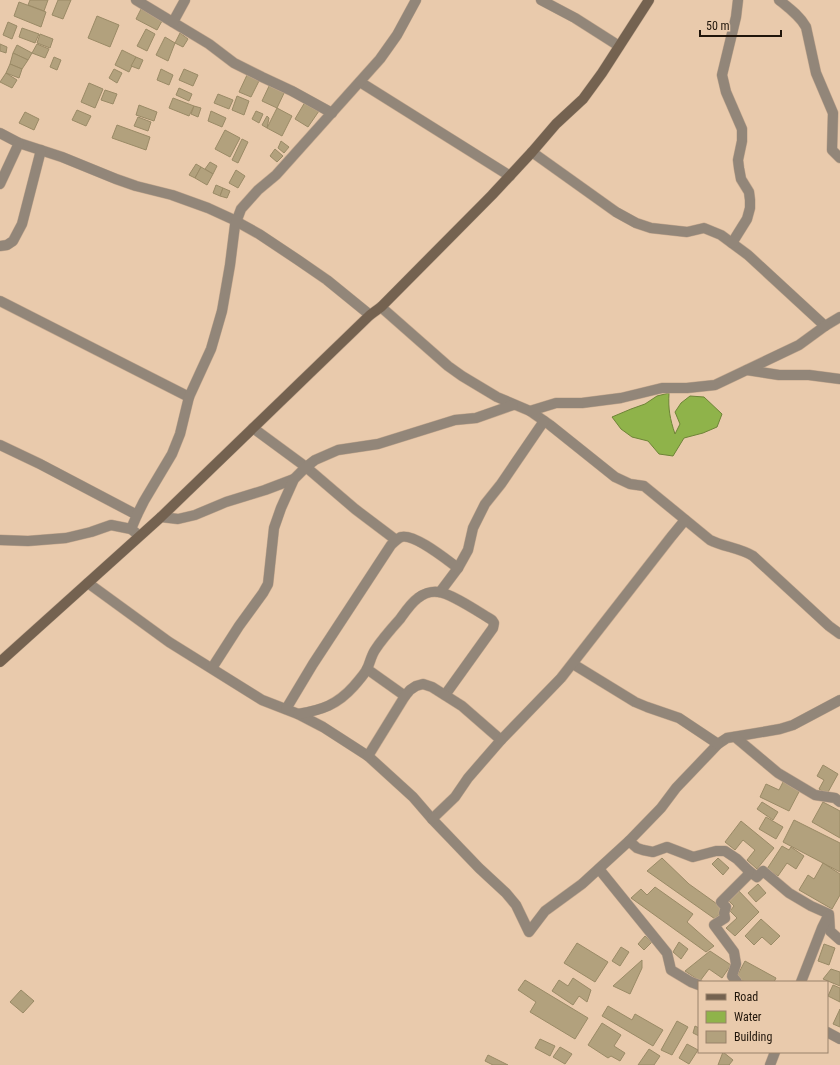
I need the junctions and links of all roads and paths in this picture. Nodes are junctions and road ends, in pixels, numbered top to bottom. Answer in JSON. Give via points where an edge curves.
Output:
{"nodes":[{"id":1,"x":136,"y":0,"type":"edge"},
{"id":2,"x":185,"y":0,"type":"edge"},
{"id":3,"x":416,"y":0,"type":"edge"},
{"id":4,"x":541,"y":0,"type":"edge"},
{"id":5,"x":649,"y":0,"type":"edge"},
{"id":6,"x":738,"y":0,"type":"edge"},
{"id":7,"x":779,"y":0,"type":"edge"},
{"id":8,"x":173,"y":22,"type":"junction"},
{"id":9,"x":619,"y":46,"type":"junction"},
{"id":10,"x":360,"y":82,"type":"junction"},
{"id":11,"x":332,"y":113,"type":"junction"},
{"id":12,"x":0,"y":133,"type":"edge"},
{"id":13,"x":19,"y":143,"type":"junction"},
{"id":14,"x":41,"y":150,"type":"junction"},
{"id":15,"x":532,"y":152,"type":"junction"},
{"id":16,"x":840,"y":158,"type":"edge"},
{"id":17,"x":510,"y":176,"type":"junction"},
{"id":18,"x":0,"y":184,"type":"edge"},
{"id":19,"x":236,"y":222,"type":"junction"},
{"id":20,"x":732,"y":243,"type":"junction"},
{"id":21,"x":0,"y":246,"type":"edge"},
{"id":22,"x":0,"y":301,"type":"edge"},
{"id":23,"x":381,"y":307,"type":"junction"},
{"id":24,"x":370,"y":315,"type":"junction"},
{"id":25,"x":840,"y":317,"type":"edge"},
{"id":26,"x":825,"y":326,"type":"junction"},
{"id":27,"x":747,"y":370,"type":"junction"},
{"id":28,"x":840,"y":379,"type":"edge"},
{"id":29,"x":189,"y":397,"type":"junction"},
{"id":30,"x":513,"y":405,"type":"junction"},
{"id":31,"x":530,"y":411,"type":"junction"},
{"id":32,"x":544,"y":421,"type":"junction"},
{"id":33,"x":253,"y":428,"type":"junction"},
{"id":34,"x":0,"y":445,"type":"edge"},
{"id":35,"x":306,"y":467,"type":"junction"},
{"id":36,"x":294,"y":479,"type":"junction"},
{"id":37,"x":137,"y":515,"type":"junction"},
{"id":38,"x":161,"y":517,"type":"junction"},
{"id":39,"x":685,"y":520,"type":"junction"},
{"id":40,"x":131,"y":529,"type":"junction"},
{"id":41,"x":139,"y":537,"type":"junction"},
{"id":42,"x":0,"y":540,"type":"edge"},
{"id":43,"x":396,"y":540,"type":"junction"},
{"id":44,"x":458,"y":568,"type":"junction"},
{"id":45,"x":88,"y":583,"type":"junction"},
{"id":46,"x":440,"y":592,"type":"junction"},
{"id":47,"x":840,"y":634,"type":"edge"},
{"id":48,"x":0,"y":662,"type":"edge"},
{"id":49,"x":573,"y":664,"type":"junction"},
{"id":50,"x":212,"y":668,"type":"junction"},
{"id":51,"x":367,"y":669,"type":"junction"},
{"id":52,"x":445,"y":695,"type":"junction"},
{"id":53,"x":405,"y":696,"type":"junction"},
{"id":54,"x":840,"y":700,"type":"edge"},
{"id":55,"x":286,"y":709,"type":"junction"},
{"id":56,"x":298,"y":714,"type":"junction"},
{"id":57,"x":734,"y":737,"type":"junction"},
{"id":58,"x":501,"y":740,"type":"junction"},
{"id":59,"x":718,"y":744,"type":"junction"},
{"id":60,"x":368,"y":756,"type":"junction"},
{"id":61,"x":838,"y":799,"type":"edge"},
{"id":62,"x":432,"y":819,"type":"junction"},
{"id":63,"x":629,"y":841,"type":"junction"},
{"id":64,"x":599,"y":869,"type":"junction"},
{"id":65,"x":749,"y":871,"type":"junction"},
{"id":66,"x":829,"y":914,"type":"junction"},
{"id":67,"x":840,"y":940,"type":"edge"},
{"id":68,"x":736,"y":981,"type":"edge"},
{"id":69,"x":801,"y":981,"type":"edge"},
{"id":70,"x":698,"y":985,"type":"edge"},
{"id":71,"x":828,"y":1033,"type":"edge"},
{"id":72,"x":840,"y":1039,"type":"edge"},
{"id":73,"x":775,"y":1053,"type":"edge"},
{"id":74,"x":770,"y":1065,"type":"edge"}],
"edges":[{"from":1,"to":8,"type":"street"},
{"from":2,"to":8,"type":"street"},
{"from":3,"to":10,"type":"street","via":[[397,35]]},
{"from":4,"to":9,"type":"street"},
{"from":5,"to":9,"type":"street"},
{"from":6,"to":20,"type":"street","via":[[722,75],[726,92],[742,129],[738,160],[741,179],[749,192],[750,204],[747,220]]},
{"from":7,"to":16,"type":"street","via":[[792,9],[806,27],[816,73],[833,113],[832,150]]},
{"from":8,"to":11,"type":"street","via":[[234,63]]},
{"from":9,"to":15,"type":"street","via":[[583,99],[556,124]]},
{"from":10,"to":11,"type":"street"},
{"from":10,"to":17,"type":"street"},
{"from":11,"to":19,"type":"street","via":[[276,175],[245,204]]},
{"from":12,"to":13,"type":"street"},
{"from":13,"to":14,"type":"street"},
{"from":13,"to":18,"type":"street"},
{"from":14,"to":19,"type":"street","via":[[128,184],[172,195],[208,208]]},
{"from":14,"to":21,"type":"street","via":[[22,224],[13,241]]},
{"from":15,"to":17,"type":"street"},
{"from":15,"to":20,"type":"street","via":[[616,212],[636,223],[651,228],[687,232],[704,228]]},
{"from":17,"to":23,"type":"street"},
{"from":19,"to":24,"type":"street","via":[[327,280]]},
{"from":19,"to":29,"type":"street","via":[[219,324],[211,349]]},
{"from":20,"to":26,"type":"street"},
{"from":22,"to":29,"type":"street"},
{"from":23,"to":24,"type":"street"},
{"from":23,"to":30,"type":"street","via":[[448,366]]},
{"from":24,"to":33,"type":"street"},
{"from":25,"to":26,"type":"street"},
{"from":26,"to":27,"type":"street","via":[[799,345]]},
{"from":27,"to":28,"type":"street"},
{"from":27,"to":31,"type":"street","via":[[715,385],[662,388],[621,398],[556,403]]},
{"from":29,"to":37,"type":"street","via":[[172,454]]},
{"from":30,"to":31,"type":"street"},
{"from":30,"to":35,"type":"street","via":[[476,418],[455,420],[378,444],[338,450]]},
{"from":31,"to":32,"type":"street"},
{"from":32,"to":39,"type":"street","via":[[609,473],[630,484],[644,486]]},
{"from":32,"to":44,"type":"street","via":[[485,504],[473,528],[468,550]]},
{"from":33,"to":35,"type":"street"},
{"from":33,"to":38,"type":"street"},
{"from":34,"to":37,"type":"street"},
{"from":35,"to":36,"type":"street"},
{"from":35,"to":43,"type":"street"},
{"from":36,"to":38,"type":"street","via":[[226,502],[195,516],[178,519]]},
{"from":36,"to":50,"type":"street","via":[[274,528],[268,584]]},
{"from":37,"to":40,"type":"street"},
{"from":38,"to":41,"type":"street"},
{"from":39,"to":47,"type":"street","via":[[710,540],[753,556]]},
{"from":39,"to":49,"type":"street"},
{"from":40,"to":41,"type":"street"},
{"from":40,"to":42,"type":"street","via":[[111,525],[66,538]]},
{"from":41,"to":45,"type":"street"},
{"from":43,"to":44,"type":"street","via":[[412,537]]},
{"from":43,"to":55,"type":"street"},
{"from":44,"to":46,"type":"street"},
{"from":45,"to":48,"type":"street"},
{"from":45,"to":50,"type":"street","via":[[169,642]]},
{"from":46,"to":51,"type":"street","via":[[431,592],[418,598],[375,650]]},
{"from":46,"to":52,"type":"street","via":[[476,610],[494,623]]},
{"from":49,"to":58,"type":"street"},
{"from":49,"to":59,"type":"street","via":[[634,702],[679,718]]},
{"from":50,"to":55,"type":"street","via":[[262,700]]},
{"from":51,"to":53,"type":"street"},
{"from":51,"to":56,"type":"street","via":[[354,686],[333,704]]},
{"from":52,"to":53,"type":"street","via":[[423,684],[410,690]]},
{"from":52,"to":58,"type":"street","via":[[462,706]]},
{"from":53,"to":60,"type":"street"},
{"from":54,"to":57,"type":"street","via":[[793,725]]},
{"from":55,"to":56,"type":"street"},
{"from":56,"to":60,"type":"street","via":[[323,726]]},
{"from":57,"to":59,"type":"street"},
{"from":57,"to":61,"type":"street","via":[[778,773],[815,795]]},
{"from":58,"to":62,"type":"street","via":[[455,797]]},
{"from":59,"to":63,"type":"street"},
{"from":60,"to":62,"type":"street"},
{"from":62,"to":64,"type":"street","via":[[506,893],[516,905],[529,932],[545,911]]},
{"from":63,"to":64,"type":"street"},
{"from":63,"to":65,"type":"street","via":[[643,850],[652,852],[667,847],[693,857],[725,851]]},
{"from":64,"to":70,"type":"street","via":[[667,953],[671,970]]},
{"from":65,"to":66,"type":"street","via":[[757,877],[762,871],[789,893]]},
{"from":65,"to":68,"type":"street","via":[[721,902],[726,907],[725,918],[714,925],[734,952],[736,964],[732,976]]},
{"from":66,"to":67,"type":"street","via":[[830,931]]},
{"from":66,"to":69,"type":"street"},
{"from":71,"to":72,"type":"street"},
{"from":73,"to":74,"type":"street"}]}
